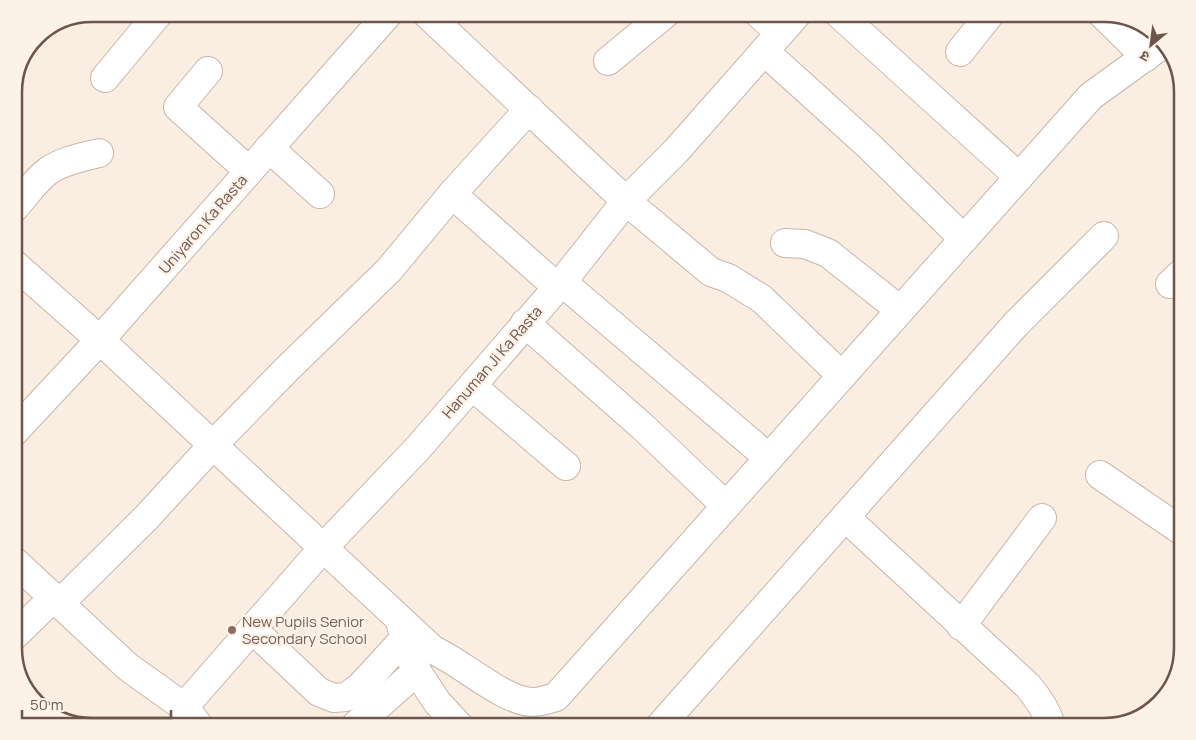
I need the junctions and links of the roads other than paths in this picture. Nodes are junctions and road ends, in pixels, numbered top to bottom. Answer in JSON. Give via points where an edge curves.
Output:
{"nodes":[{"id":1,"x":151,"y":22,"type":"edge"},
{"id":2,"x":381,"y":22,"type":"edge"},
{"id":3,"x":436,"y":22,"type":"edge"},
{"id":4,"x":655,"y":22,"type":"edge"},
{"id":5,"x":767,"y":22,"type":"edge"},
{"id":6,"x":848,"y":22,"type":"edge"},
{"id":7,"x":984,"y":22,"type":"edge"},
{"id":8,"x":1116,"y":24,"type":"edge"},
{"id":9,"x":780,"y":33,"type":"edge"},
{"id":10,"x":1154,"y":50,"type":"edge"},
{"id":11,"x":960,"y":52,"type":"dead end"},
{"id":12,"x":608,"y":61,"type":"dead end"},
{"id":13,"x":208,"y":71,"type":"dead end"},
{"id":14,"x":105,"y":78,"type":"dead end"},
{"id":15,"x":529,"y":109,"type":"junction"},
{"id":16,"x":270,"y":148,"type":"junction"},
{"id":17,"x":100,"y":153,"type":"dead end"},
{"id":18,"x":249,"y":171,"type":"junction"},
{"id":19,"x":1019,"y":177,"type":"junction"},
{"id":20,"x":320,"y":194,"type":"dead end"},
{"id":21,"x":452,"y":194,"type":"junction"},
{"id":22,"x":23,"y":198,"type":"edge"},
{"id":23,"x":626,"y":200,"type":"junction"},
{"id":24,"x":1104,"y":236,"type":"dead end"},
{"id":25,"x":964,"y":238,"type":"junction"},
{"id":26,"x":785,"y":243,"type":"dead end"},
{"id":27,"x":23,"y":272,"type":"edge"},
{"id":28,"x":559,"y":284,"type":"junction"},
{"id":29,"x":900,"y":310,"type":"junction"},
{"id":30,"x":526,"y":323,"type":"junction"},
{"id":31,"x":100,"y":340,"type":"junction"},
{"id":32,"x":842,"y":376,"type":"junction"},
{"id":33,"x":472,"y":386,"type":"junction"},
{"id":34,"x":23,"y":422,"type":"edge"},
{"id":35,"x":212,"y":446,"type":"junction"},
{"id":36,"x":769,"y":458,"type":"junction"},
{"id":37,"x":566,"y":466,"type":"dead end"},
{"id":38,"x":1100,"y":475,"type":"dead end"},
{"id":39,"x":726,"y":506,"type":"junction"},
{"id":40,"x":845,"y":517,"type":"junction"},
{"id":41,"x":1042,"y":518,"type":"dead end"},
{"id":42,"x":1174,"y":525,"type":"edge"},
{"id":43,"x":323,"y":548,"type":"junction"},
{"id":44,"x":23,"y":569,"type":"edge"},
{"id":45,"x":56,"y":601,"type":"junction"},
{"id":46,"x":962,"y":626,"type":"junction"},
{"id":47,"x":23,"y":628,"type":"edge"},
{"id":48,"x":252,"y":629,"type":"junction"},
{"id":49,"x":402,"y":629,"type":"junction"},
{"id":50,"x":417,"y":671,"type":"junction"},
{"id":51,"x":191,"y":717,"type":"edge"},
{"id":52,"x":364,"y":718,"type":"edge"},
{"id":53,"x":452,"y":718,"type":"edge"},
{"id":54,"x":667,"y":718,"type":"edge"},
{"id":55,"x":1048,"y":718,"type":"edge"}],
"edges":[{"from":1,"to":14,"type":"street"},
{"from":2,"to":16,"type":"street","name":"Uniyaron Ka Rasta"},
{"from":3,"to":15,"type":"street"},
{"from":4,"to":12,"type":"street"},
{"from":5,"to":9,"type":"street"},
{"from":6,"to":19,"type":"street"},
{"from":7,"to":11,"type":"street"},
{"from":8,"to":10,"type":"street"},
{"from":9,"to":23,"type":"street","name":"Hanuman Ji Ka Rasta","via":[[676,152]]},
{"from":9,"to":25,"type":"street","via":[[868,145]]},
{"from":10,"to":19,"type":"street","via":[[1091,96]]},
{"from":13,"to":18,"type":"street","via":[[178,107]]},
{"from":15,"to":21,"type":"street"},
{"from":15,"to":23,"type":"street"},
{"from":16,"to":18,"type":"street","name":"Uniyaron Ka Rasta"},
{"from":16,"to":20,"type":"street"},
{"from":17,"to":22,"type":"street","via":[[49,170]]},
{"from":18,"to":31,"type":"street","name":"Uniyaron Ka Rasta"},
{"from":19,"to":25,"type":"street"},
{"from":21,"to":28,"type":"street"},
{"from":21,"to":35,"type":"street","via":[[389,270]]},
{"from":23,"to":28,"type":"street","name":"Hanuman Ji Ka Rasta"},
{"from":23,"to":32,"type":"street","via":[[711,272],[728,278],[762,299]]},
{"from":24,"to":40,"type":"street","via":[[1016,324]]},
{"from":25,"to":29,"type":"street"},
{"from":26,"to":29,"type":"street","via":[[805,244],[828,253]]},
{"from":27,"to":31,"type":"street"},
{"from":28,"to":30,"type":"street","name":"Hanuman Ji Ka Rasta"},
{"from":28,"to":36,"type":"street"},
{"from":29,"to":32,"type":"street"},
{"from":30,"to":33,"type":"street","name":"Hanuman Ji Ka Rasta"},
{"from":30,"to":39,"type":"street"},
{"from":31,"to":34,"type":"street","name":"Uniyaron Ka Rasta"},
{"from":31,"to":35,"type":"street"},
{"from":32,"to":36,"type":"street"},
{"from":33,"to":37,"type":"street"},
{"from":33,"to":43,"type":"street","name":"Hanuman Ji Ka Rasta"},
{"from":35,"to":43,"type":"street"},
{"from":35,"to":45,"type":"street","via":[[146,518]]},
{"from":36,"to":39,"type":"street"},
{"from":38,"to":42,"type":"street"},
{"from":39,"to":49,"type":"street","via":[[556,697],[534,702],[511,698]]},
{"from":40,"to":46,"type":"street"},
{"from":40,"to":54,"type":"street"},
{"from":41,"to":46,"type":"street"},
{"from":43,"to":48,"type":"street","name":"Hanuman Ji Ka Rasta"},
{"from":43,"to":49,"type":"street"},
{"from":44,"to":45,"type":"street"},
{"from":45,"to":47,"type":"street"},
{"from":45,"to":51,"type":"street","via":[[128,667]]},
{"from":46,"to":55,"type":"street","via":[[1028,686]]},
{"from":48,"to":49,"type":"street","via":[[319,692],[334,698],[346,697],[361,686]]},
{"from":48,"to":51,"type":"street","name":"Hanuman Ji Ka Rasta"},
{"from":49,"to":50,"type":"street"},
{"from":50,"to":52,"type":"street"},
{"from":50,"to":53,"type":"street"}]}
